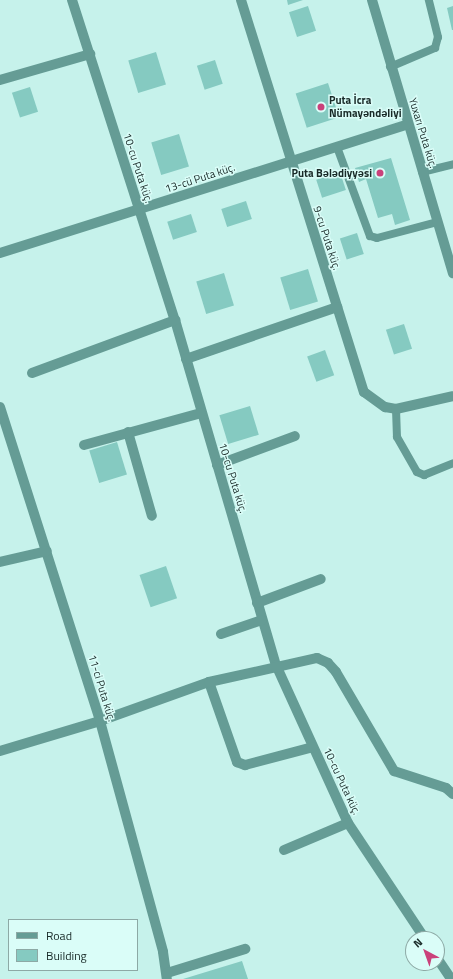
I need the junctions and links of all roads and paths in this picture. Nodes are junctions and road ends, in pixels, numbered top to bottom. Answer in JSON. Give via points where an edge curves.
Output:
{"nodes":[{"id":1,"x":72,"y":0,"type":"edge"},
{"id":2,"x":241,"y":0,"type":"edge"},
{"id":3,"x":372,"y":0,"type":"edge"},
{"id":4,"x":429,"y":0,"type":"edge"},
{"id":5,"x":90,"y":54,"type":"junction"},
{"id":6,"x":390,"y":67,"type":"junction"},
{"id":7,"x":0,"y":80,"type":"edge"},
{"id":8,"x":408,"y":125,"type":"junction"},
{"id":9,"x":337,"y":146,"type":"junction"},
{"id":10,"x":289,"y":162,"type":"junction"},
{"id":11,"x":453,"y":164,"type":"edge"},
{"id":12,"x":422,"y":172,"type":"junction"},
{"id":13,"x":139,"y":211,"type":"junction"},
{"id":14,"x":437,"y":222,"type":"junction"},
{"id":15,"x":0,"y":254,"type":"edge"},
{"id":16,"x":453,"y":273,"type":"edge"},
{"id":17,"x":337,"y":307,"type":"junction"},
{"id":18,"x":175,"y":320,"type":"junction"},
{"id":19,"x":186,"y":359,"type":"junction"},
{"id":20,"x":32,"y":373,"type":"dead end"},
{"id":21,"x":453,"y":396,"type":"edge"},
{"id":22,"x":0,"y":407,"type":"edge"},
{"id":23,"x":396,"y":410,"type":"junction"},
{"id":24,"x":200,"y":413,"type":"junction"},
{"id":25,"x":128,"y":432,"type":"junction"},
{"id":26,"x":295,"y":436,"type":"dead end"},
{"id":27,"x":4,"y":437,"type":"edge"},
{"id":28,"x":84,"y":445,"type":"dead end"},
{"id":29,"x":453,"y":463,"type":"edge"},
{"id":30,"x":217,"y":465,"type":"junction"},
{"id":31,"x":152,"y":516,"type":"dead end"},
{"id":32,"x":47,"y":551,"type":"junction"},
{"id":33,"x":0,"y":562,"type":"edge"},
{"id":34,"x":321,"y":579,"type":"dead end"},
{"id":35,"x":257,"y":603,"type":"junction"},
{"id":36,"x":262,"y":620,"type":"junction"},
{"id":37,"x":221,"y":634,"type":"dead end"},
{"id":38,"x":276,"y":665,"type":"junction"},
{"id":39,"x":210,"y":682,"type":"junction"},
{"id":40,"x":100,"y":721,"type":"junction"},
{"id":41,"x":313,"y":747,"type":"junction"},
{"id":42,"x":0,"y":751,"type":"edge"},
{"id":43,"x":451,"y":788,"type":"edge"},
{"id":44,"x":348,"y":823,"type":"junction"},
{"id":45,"x":284,"y":850,"type":"dead end"},
{"id":46,"x":420,"y":931,"type":"edge"},
{"id":47,"x":246,"y":949,"type":"dead end"},
{"id":48,"x":445,"y":970,"type":"edge"},
{"id":49,"x":167,"y":976,"type":"edge"},
{"id":50,"x":451,"y":979,"type":"edge"}],
"edges":[{"from":1,"to":5,"type":"street","name":"10-cu Puta küç."},
{"from":2,"to":10,"type":"street","name":"9-cu Puta küç."},
{"from":3,"to":6,"type":"street","name":"Yuxarı Puta küç."},
{"from":4,"to":6,"type":"lane","via":[[438,37],[435,48]]},
{"from":5,"to":7,"type":"street"},
{"from":5,"to":13,"type":"street","name":"10-cu Puta küç."},
{"from":6,"to":8,"type":"street","name":"Yuxarı Puta küç."},
{"from":8,"to":9,"type":"street","name":"13-cü Puta küç."},
{"from":8,"to":12,"type":"street","name":"Yuxarı Puta küç."},
{"from":9,"to":10,"type":"street","name":"13-cü Puta küç."},
{"from":9,"to":14,"type":"lane","via":[[370,236],[376,238]]},
{"from":10,"to":13,"type":"street","name":"13-cü Puta küç."},
{"from":10,"to":17,"type":"street","name":"9-cu Puta küç."},
{"from":11,"to":12,"type":"lane"},
{"from":12,"to":14,"type":"street","name":"Yuxarı Puta küç."},
{"from":13,"to":15,"type":"street","name":"13-cü Puta küç."},
{"from":13,"to":18,"type":"street","name":"10-cu Puta küç."},
{"from":14,"to":16,"type":"street","name":"Yuxarı Puta küç."},
{"from":17,"to":19,"type":"street"},
{"from":17,"to":23,"type":"street","name":"9-cu Puta küç.","via":[[364,392],[385,407]]},
{"from":18,"to":19,"type":"street","name":"10-cu Puta küç."},
{"from":18,"to":20,"type":"street"},
{"from":19,"to":24,"type":"street","name":"10-cu Puta küç."},
{"from":21,"to":23,"type":"street"},
{"from":22,"to":27,"type":"street","name":"11-ci Puta küç."},
{"from":23,"to":29,"type":"lane","via":[[397,437],[417,472],[424,475]]},
{"from":24,"to":25,"type":"street"},
{"from":24,"to":30,"type":"street","name":"10-cu Puta küç."},
{"from":25,"to":28,"type":"street"},
{"from":25,"to":31,"type":"street"},
{"from":26,"to":30,"type":"street"},
{"from":27,"to":32,"type":"street","name":"11-ci Puta küç."},
{"from":30,"to":35,"type":"street","name":"10-cu Puta küç."},
{"from":32,"to":33,"type":"street"},
{"from":32,"to":40,"type":"street","name":"11-ci Puta küç."},
{"from":34,"to":35,"type":"street"},
{"from":35,"to":36,"type":"street","name":"10-cu Puta küç."},
{"from":36,"to":37,"type":"street"},
{"from":36,"to":38,"type":"street","name":"10-cu Puta küç."},
{"from":38,"to":39,"type":"street"},
{"from":38,"to":41,"type":"street","name":"10-cu Puta küç."},
{"from":38,"to":43,"type":"street","via":[[317,658],[328,663],[394,771]]},
{"from":39,"to":40,"type":"street"},
{"from":39,"to":41,"type":"street","via":[[237,762],[246,765]]},
{"from":40,"to":42,"type":"street"},
{"from":40,"to":49,"type":"street","name":"11-ci Puta küç."},
{"from":41,"to":44,"type":"street","name":"10-cu Puta küç."},
{"from":44,"to":45,"type":"street"},
{"from":44,"to":46,"type":"street","name":"10-cu Puta küç."},
{"from":47,"to":49,"type":"street"},
{"from":48,"to":50,"type":"street"}]}
